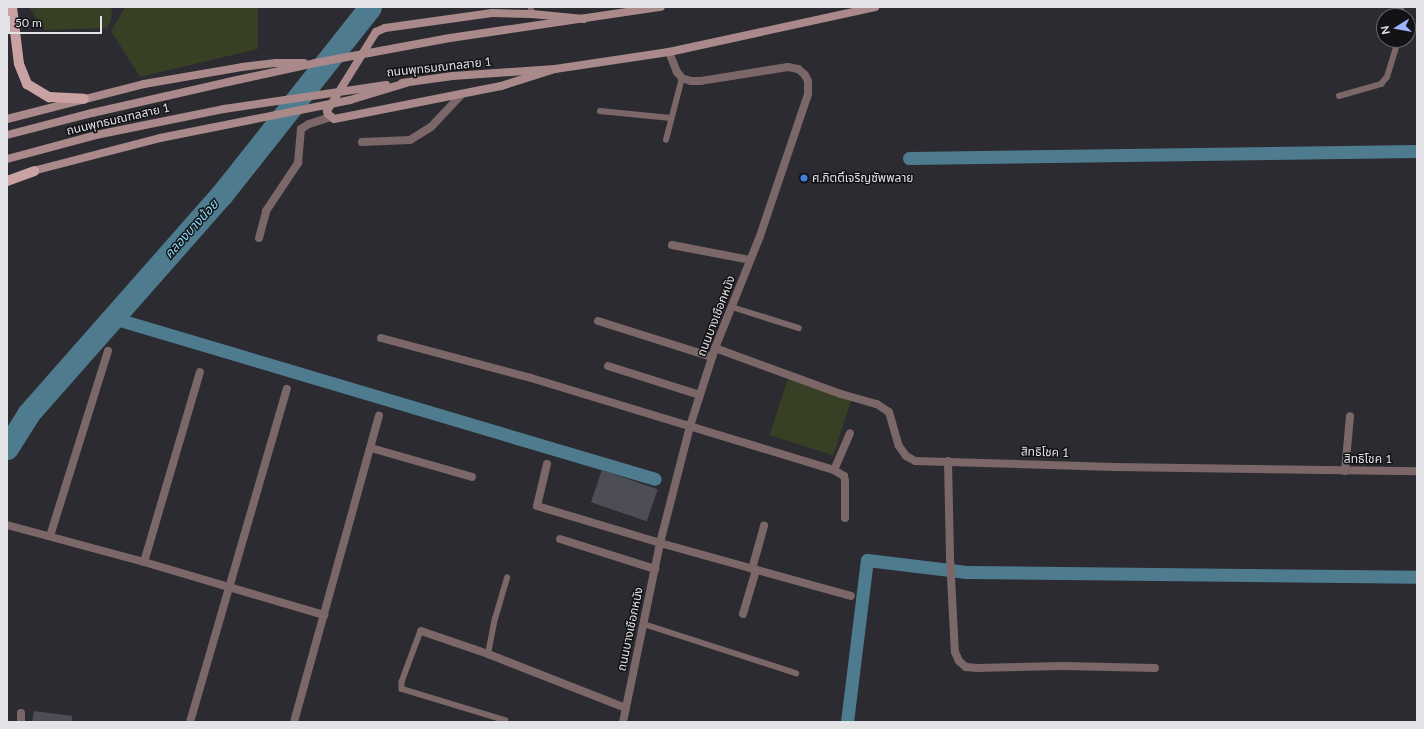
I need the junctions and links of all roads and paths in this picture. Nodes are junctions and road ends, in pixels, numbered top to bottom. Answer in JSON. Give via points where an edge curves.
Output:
{"nodes":[{"id":1,"x":12,"y":7,"type":"edge"},
{"id":2,"x":661,"y":7,"type":"edge"},
{"id":3,"x":875,"y":7,"type":"edge"},
{"id":4,"x":531,"y":10,"type":"edge"},
{"id":5,"x":621,"y":10,"type":"edge"},
{"id":6,"x":584,"y":19,"type":"junction"},
{"id":7,"x":1396,"y":48,"type":"edge"},
{"id":8,"x":669,"y":52,"type":"junction"},
{"id":9,"x":315,"y":64,"type":"junction"},
{"id":10,"x":554,"y":69,"type":"junction"},
{"id":11,"x":682,"y":78,"type":"junction"},
{"id":12,"x":406,"y":83,"type":"junction"},
{"id":13,"x":462,"y":94,"type":"junction"},
{"id":14,"x":1339,"y":96,"type":"dead end"},
{"id":15,"x":84,"y":99,"type":"junction"},
{"id":16,"x":600,"y":111,"type":"dead end"},
{"id":17,"x":331,"y":117,"type":"junction"},
{"id":18,"x":671,"y":118,"type":"junction"},
{"id":19,"x":7,"y":119,"type":"edge"},
{"id":20,"x":7,"y":135,"type":"edge"},
{"id":21,"x":666,"y":140,"type":"dead end"},
{"id":22,"x":362,"y":142,"type":"dead end"},
{"id":23,"x":7,"y":159,"type":"edge"},
{"id":24,"x":34,"y":171,"type":"joint"},
{"id":25,"x":7,"y":179,"type":"edge"},
{"id":26,"x":259,"y":238,"type":"dead end"},
{"id":27,"x":672,"y":245,"type":"dead end"},
{"id":28,"x":750,"y":260,"type":"junction"},
{"id":29,"x":732,"y":307,"type":"junction"},
{"id":30,"x":598,"y":320,"type":"dead end"},
{"id":31,"x":799,"y":328,"type":"dead end"},
{"id":32,"x":381,"y":338,"type":"dead end"},
{"id":33,"x":716,"y":348,"type":"junction"},
{"id":34,"x":108,"y":351,"type":"dead end"},
{"id":35,"x":712,"y":357,"type":"junction"},
{"id":36,"x":608,"y":366,"type":"dead end"},
{"id":37,"x":200,"y":372,"type":"dead end"},
{"id":38,"x":288,"y":389,"type":"dead end"},
{"id":39,"x":700,"y":394,"type":"junction"},
{"id":40,"x":379,"y":416,"type":"dead end"},
{"id":41,"x":1350,"y":416,"type":"dead end"},
{"id":42,"x":690,"y":426,"type":"junction"},
{"id":43,"x":850,"y":433,"type":"dead end"},
{"id":44,"x":371,"y":448,"type":"junction"},
{"id":45,"x":948,"y":461,"type":"junction"},
{"id":46,"x":547,"y":464,"type":"dead end"},
{"id":47,"x":834,"y":470,"type":"junction"},
{"id":48,"x":1345,"y":471,"type":"junction"},
{"id":49,"x":1417,"y":471,"type":"edge"},
{"id":50,"x":472,"y":477,"type":"dead end"},
{"id":51,"x":846,"y":518,"type":"dead end"},
{"id":52,"x":7,"y":525,"type":"edge"},
{"id":53,"x":764,"y":526,"type":"dead end"},
{"id":54,"x":50,"y":536,"type":"junction"},
{"id":55,"x":560,"y":539,"type":"dead end"},
{"id":56,"x":660,"y":543,"type":"junction"},
{"id":57,"x":144,"y":562,"type":"junction"},
{"id":58,"x":655,"y":569,"type":"junction"},
{"id":59,"x":754,"y":569,"type":"junction"},
{"id":60,"x":507,"y":578,"type":"dead end"},
{"id":61,"x":230,"y":588,"type":"junction"},
{"id":62,"x":850,"y":596,"type":"dead end"},
{"id":63,"x":743,"y":614,"type":"dead end"},
{"id":64,"x":324,"y":615,"type":"junction"},
{"id":65,"x":644,"y":624,"type":"junction"},
{"id":66,"x":421,"y":631,"type":"joint"},
{"id":67,"x":488,"y":654,"type":"junction"},
{"id":68,"x":1155,"y":668,"type":"dead end"},
{"id":69,"x":796,"y":673,"type":"dead end"},
{"id":70,"x":626,"y":708,"type":"junction"},
{"id":71,"x":22,"y":713,"type":"dead end"},
{"id":72,"x":505,"y":720,"type":"dead end"},
{"id":73,"x":21,"y":722,"type":"edge"},
{"id":74,"x":190,"y":722,"type":"edge"},
{"id":75,"x":294,"y":722,"type":"edge"},
{"id":76,"x":623,"y":722,"type":"edge"}],
"edges":[{"from":1,"to":15,"type":"main road","via":[[19,64],[27,84],[49,97]]},
{"from":2,"to":5,"type":"main road","name":"ถนนพุทธมณฑลสาย 1"},
{"from":3,"to":8,"type":"main road","name":"ถนนพุทธมณฑลสาย 1"},
{"from":4,"to":6,"type":"main road"},
{"from":4,"to":17,"type":"main road","via":[[381,29],[376,32],[328,108]]},
{"from":5,"to":6,"type":"main road","name":"ถนนพุทธมณฑลสาย 1"},
{"from":6,"to":9,"type":"main road","name":"ถนนพุทธมณฑลสาย 1","bridge":true,"via":[[450,38]]},
{"from":7,"to":14,"type":"lane","via":[[1387,77],[1381,84]]},
{"from":8,"to":10,"type":"main road","name":"ถนนพุทธมณฑลสาย 1"},
{"from":8,"to":11,"type":"street"},
{"from":9,"to":15,"type":"main road","bridge":true,"via":[[276,63],[242,67],[144,84]]},
{"from":9,"to":20,"type":"main road","name":"ถนนพุทธมณฑลสาย 1","bridge":true,"via":[[92,113]]},
{"from":10,"to":12,"type":"main road","name":"ถนนพุทธมณฑลสาย 1","bridge":true,"via":[[453,76]]},
{"from":10,"to":13,"type":"main road","via":[[501,86]]},
{"from":11,"to":18,"type":"lane"},
{"from":11,"to":28,"type":"street","name":"ถนนบางเชือกหนัง","via":[[701,81],[788,67],[798,69],[808,81],[808,94]]},
{"from":12,"to":23,"type":"main road","name":"ถนนพุทธมณฑลสาย 1","bridge":true,"via":[[224,109],[96,135]]},
{"from":12,"to":24,"type":"main road","bridge":true,"via":[[350,100],[160,138]]},
{"from":13,"to":17,"type":"main road","via":[[334,119]]},
{"from":13,"to":22,"type":"street","via":[[431,127],[410,140]]},
{"from":15,"to":19,"type":"main road"},
{"from":16,"to":18,"type":"lane"},
{"from":17,"to":26,"type":"street","via":[[301,128],[298,164],[266,211]]},
{"from":18,"to":21,"type":"lane"},
{"from":24,"to":25,"type":"main road"},
{"from":27,"to":28,"type":"street"},
{"from":28,"to":29,"type":"street","name":"ถนนบางเชือกหนัง"},
{"from":29,"to":31,"type":"lane"},
{"from":29,"to":33,"type":"street","name":"ถนนบางเชือกหนัง"},
{"from":30,"to":35,"type":"street"},
{"from":32,"to":42,"type":"street","via":[[531,378]]},
{"from":33,"to":35,"type":"street","name":"ถนนบางเชือกหนัง"},
{"from":33,"to":45,"type":"street","name":"สิทธิโชค 1","via":[[841,394],[877,404],[889,412],[899,446],[906,456],[915,461]]},
{"from":34,"to":54,"type":"street"},
{"from":35,"to":39,"type":"street","name":"ถนนบางเชือกหนัง"},
{"from":36,"to":39,"type":"street"},
{"from":37,"to":57,"type":"street"},
{"from":38,"to":61,"type":"street"},
{"from":39,"to":42,"type":"street","name":"ถนนบางเชือกหนัง"},
{"from":40,"to":44,"type":"street"},
{"from":41,"to":48,"type":"street"},
{"from":42,"to":47,"type":"street"},
{"from":42,"to":56,"type":"street","name":"ถนนบางเชือกหนัง"},
{"from":43,"to":47,"type":"street"},
{"from":44,"to":50,"type":"street"},
{"from":44,"to":64,"type":"street"},
{"from":45,"to":48,"type":"street","name":"สิทธิโชค 1"},
{"from":45,"to":68,"type":"street","via":[[955,652],[959,661],[966,666],[977,668]]},
{"from":46,"to":56,"type":"street","via":[[537,506]]},
{"from":47,"to":51,"type":"street","via":[[844,476]]},
{"from":48,"to":49,"type":"street","name":"สิทธิโชค 1"},
{"from":52,"to":54,"type":"street"},
{"from":53,"to":59,"type":"street"},
{"from":54,"to":57,"type":"street"},
{"from":55,"to":58,"type":"street"},
{"from":56,"to":58,"type":"street","name":"ถนนบางเชือกหนัง"},
{"from":56,"to":59,"type":"street"},
{"from":57,"to":61,"type":"street"},
{"from":58,"to":65,"type":"street","name":"ถนนบางเชือกหนัง"},
{"from":59,"to":62,"type":"street"},
{"from":59,"to":63,"type":"street"},
{"from":60,"to":67,"type":"lane"},
{"from":61,"to":64,"type":"street"},
{"from":61,"to":74,"type":"street"},
{"from":64,"to":75,"type":"street"},
{"from":65,"to":69,"type":"lane"},
{"from":65,"to":70,"type":"street","name":"ถนนบางเชือกหนัง"},
{"from":66,"to":67,"type":"street"},
{"from":66,"to":72,"type":"lane","via":[[402,682],[402,689]]},
{"from":67,"to":70,"type":"street"},
{"from":70,"to":76,"type":"street","name":"ถนนบางเชือกหนัง"},
{"from":71,"to":73,"type":"street"}]}
